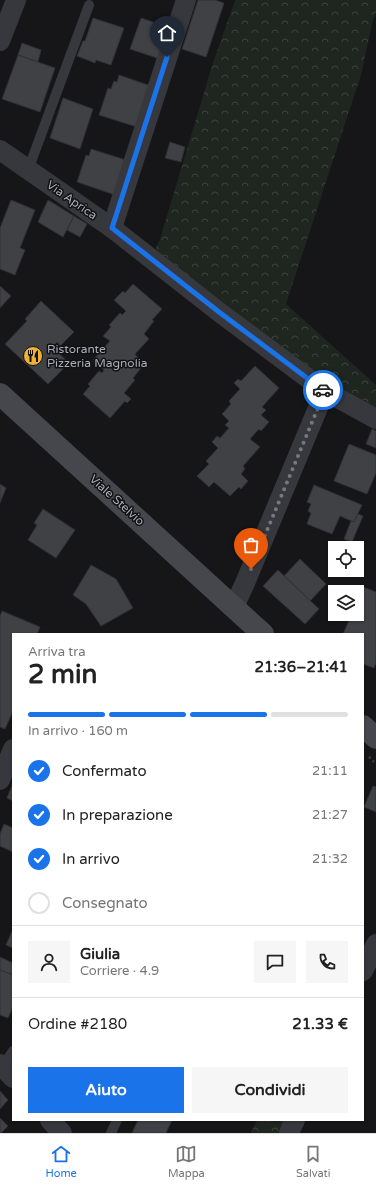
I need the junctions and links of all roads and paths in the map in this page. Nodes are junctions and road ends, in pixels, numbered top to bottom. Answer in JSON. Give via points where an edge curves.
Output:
{"nodes":[{"id":1,"x":16,"y":0,"type":"edge"},
{"id":2,"x":186,"y":0,"type":"edge"},
{"id":3,"x":89,"y":5,"type":"dead end"},
{"id":4,"x":0,"y":41,"type":"edge"},
{"id":5,"x":0,"y":150,"type":"edge"},
{"id":6,"x":28,"y":170,"type":"junction"},
{"id":7,"x":112,"y":228,"type":"junction"},
{"id":8,"x":325,"y":391,"type":"junction"},
{"id":9,"x":0,"y":394,"type":"edge"},
{"id":10,"x":376,"y":419,"type":"edge"},
{"id":11,"x":234,"y":607,"type":"junction"},
{"id":12,"x":262,"y":633,"type":"edge"},
{"id":13,"x":364,"y":727,"type":"edge"},
{"id":14,"x":376,"y":738,"type":"edge"},
{"id":15,"x":12,"y":751,"type":"edge"},
{"id":16,"x":0,"y":780,"type":"edge"},
{"id":17,"x":376,"y":944,"type":"edge"},
{"id":18,"x":364,"y":969,"type":"edge"},
{"id":19,"x":51,"y":1121,"type":"edge"},
{"id":20,"x":117,"y":1121,"type":"edge"},
{"id":21,"x":295,"y":1121,"type":"edge"},
{"id":22,"x":62,"y":1133,"type":"edge"},
{"id":23,"x":111,"y":1133,"type":"edge"},
{"id":24,"x":289,"y":1133,"type":"edge"}],
"edges":[{"from":1,"to":4,"type":"street"},
{"from":2,"to":7,"type":"street"},
{"from":3,"to":6,"type":"lane"},
{"from":5,"to":6,"type":"street","name":"Via Aprica"},
{"from":6,"to":7,"type":"street","name":"Via Aprica"},
{"from":7,"to":8,"type":"street","name":"Via Aprica"},
{"from":8,"to":10,"type":"street","name":"Via Aprica"},
{"from":8,"to":11,"type":"street"},
{"from":9,"to":11,"type":"street","name":"Viale Stelvio"},
{"from":11,"to":12,"type":"street","name":"Viale Stelvio"},
{"from":13,"to":14,"type":"street"},
{"from":15,"to":16,"type":"street"},
{"from":17,"to":18,"type":"street"},
{"from":19,"to":22,"type":"street"},
{"from":20,"to":23,"type":"lane"},
{"from":21,"to":24,"type":"street"}]}
